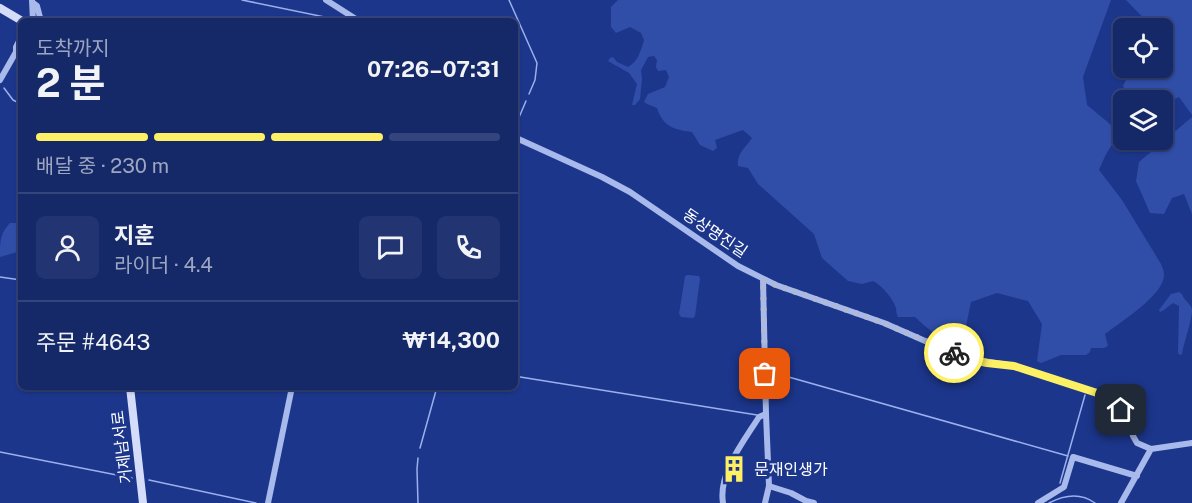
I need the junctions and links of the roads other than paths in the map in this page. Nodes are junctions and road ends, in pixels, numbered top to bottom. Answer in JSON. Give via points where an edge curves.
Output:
{"nodes":[{"id":1,"x":326,"y":0,"type":"edge"},
{"id":2,"x":32,"y":2,"type":"edge"},
{"id":3,"x":0,"y":8,"type":"edge"},
{"id":4,"x":11,"y":16,"type":"junction"},
{"id":5,"x":18,"y":18,"type":"edge"},
{"id":6,"x":33,"y":18,"type":"edge"},
{"id":7,"x":39,"y":18,"type":"edge"},
{"id":8,"x":354,"y":18,"type":"edge"},
{"id":9,"x":18,"y":25,"type":"edge"},
{"id":10,"x":18,"y":49,"type":"edge"},
{"id":11,"x":0,"y":80,"type":"edge"},
{"id":12,"x":518,"y":139,"type":"edge"},
{"id":13,"x":763,"y":279,"type":"junction"},
{"id":14,"x":130,"y":390,"type":"edge"},
{"id":15,"x":291,"y":390,"type":"edge"},
{"id":16,"x":766,"y":414,"type":"junction"},
{"id":17,"x":1192,"y":443,"type":"edge"},
{"id":18,"x":1151,"y":449,"type":"junction"},
{"id":19,"x":1137,"y":476,"type":"junction"},
{"id":20,"x":769,"y":486,"type":"junction"},
{"id":21,"x":143,"y":503,"type":"edge"},
{"id":22,"x":268,"y":503,"type":"edge"},
{"id":23,"x":723,"y":503,"type":"edge"},
{"id":24,"x":765,"y":503,"type":"edge"},
{"id":25,"x":814,"y":503,"type":"edge"},
{"id":26,"x":1038,"y":503,"type":"edge"},
{"id":27,"x":1121,"y":503,"type":"edge"}],
"edges":[{"from":1,"to":8,"type":"street"},
{"from":2,"to":6,"type":"street"},
{"from":2,"to":7,"type":"street"},
{"from":3,"to":4,"type":"main road"},
{"from":4,"to":5,"type":"main road"},
{"from":4,"to":9,"type":"main road"},
{"from":10,"to":11,"type":"street"},
{"from":12,"to":13,"type":"street","name":"동상명진길","via":[[630,192]]},
{"from":13,"to":16,"type":"street"},
{"from":13,"to":18,"type":"street","name":"동상명진길","via":[[884,323],[964,358],[1014,366],[1113,398],[1137,443]]},
{"from":14,"to":21,"type":"main road","name":"거제남서로"},
{"from":15,"to":22,"type":"street"},
{"from":16,"to":20,"type":"street"},
{"from":16,"to":23,"type":"street","via":[[759,417],[732,458],[721,493]]},
{"from":17,"to":18,"type":"street"},
{"from":18,"to":19,"type":"street"},
{"from":19,"to":26,"type":"street","via":[[1073,457],[1064,487]]},
{"from":19,"to":27,"type":"street"},
{"from":20,"to":24,"type":"street"},
{"from":20,"to":25,"type":"street"}]}
